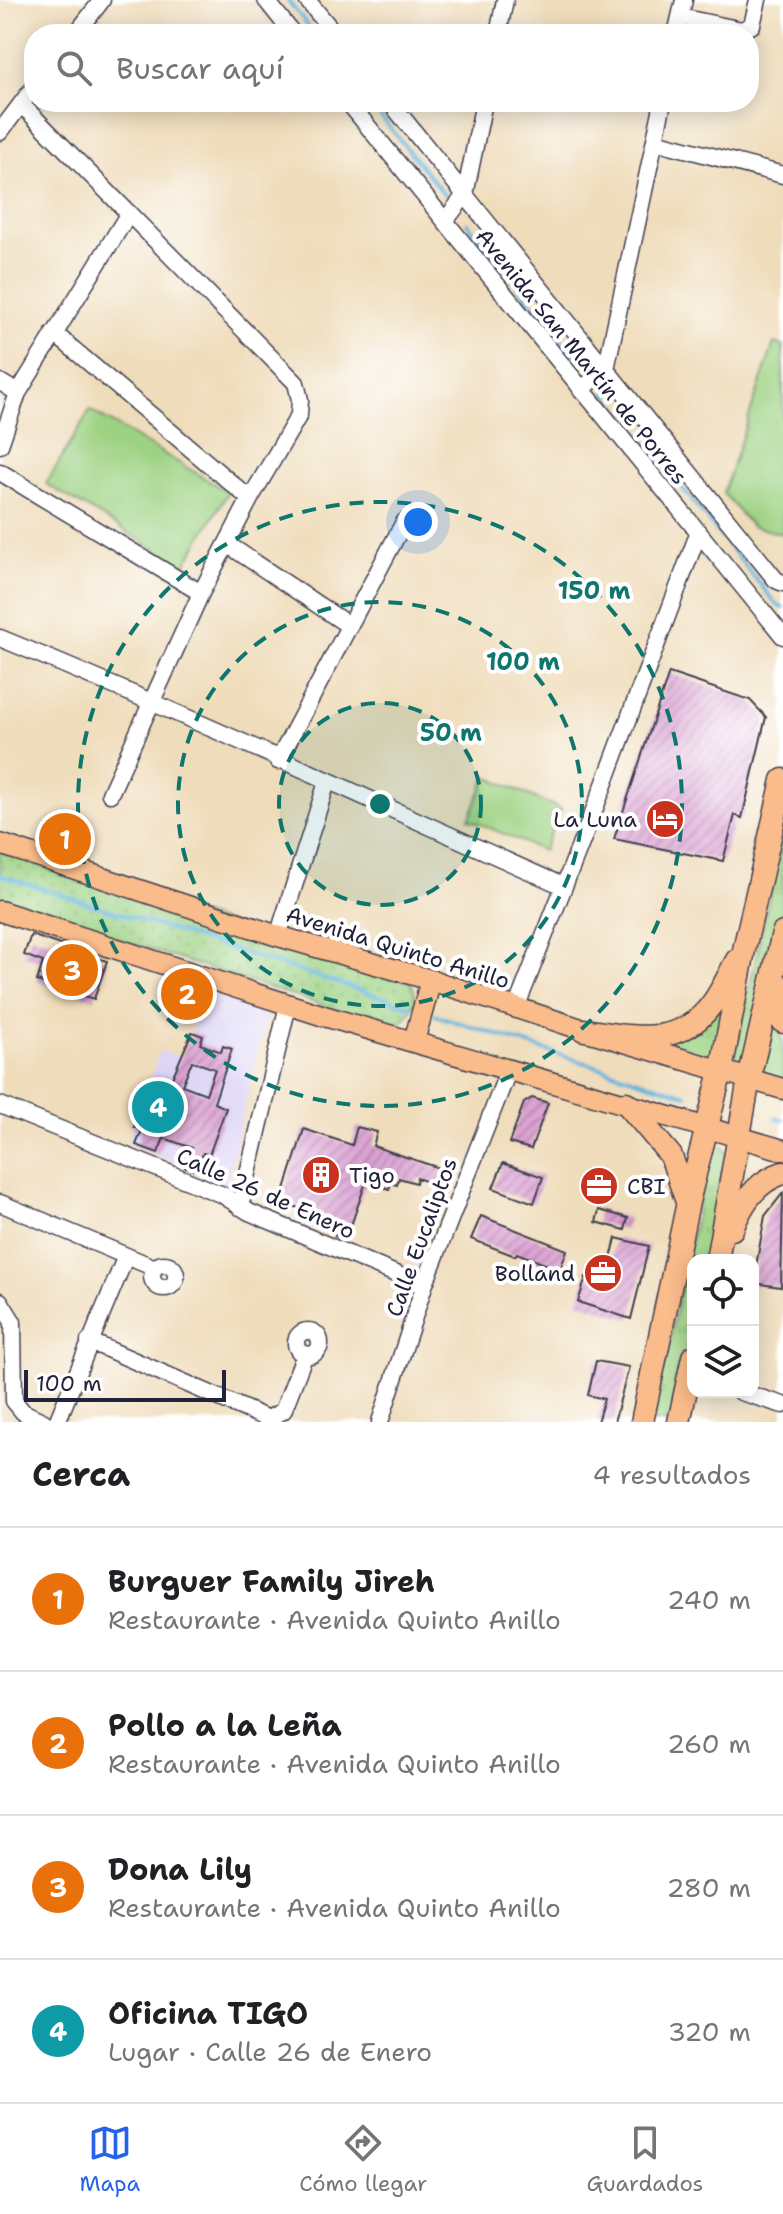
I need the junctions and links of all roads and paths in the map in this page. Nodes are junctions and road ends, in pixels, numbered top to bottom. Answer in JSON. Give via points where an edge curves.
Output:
{"nodes":[{"id":1,"x":102,"y":0,"type":"edge"},
{"id":2,"x":266,"y":0,"type":"edge"},
{"id":3,"x":307,"y":0,"type":"edge"},
{"id":4,"x":684,"y":0,"type":"edge"},
{"id":5,"x":758,"y":0,"type":"edge"},
{"id":6,"x":500,"y":4,"type":"edge"},
{"id":7,"x":84,"y":24,"type":"edge"},
{"id":8,"x":285,"y":24,"type":"edge"},
{"id":9,"x":327,"y":24,"type":"edge"},
{"id":10,"x":499,"y":24,"type":"edge"},
{"id":11,"x":678,"y":24,"type":"edge"},
{"id":12,"x":752,"y":24,"type":"edge"},
{"id":13,"x":24,"y":100,"type":"edge"},
{"id":14,"x":21,"y":104,"type":"junction"},
{"id":15,"x":24,"y":107,"type":"edge"},
{"id":16,"x":29,"y":112,"type":"edge"},
{"id":17,"x":356,"y":112,"type":"edge"},
{"id":18,"x":398,"y":112,"type":"edge"},
{"id":19,"x":482,"y":112,"type":"edge"},
{"id":20,"x":661,"y":112,"type":"edge"},
{"id":21,"x":0,"y":132,"type":"edge"},
{"id":22,"x":655,"y":141,"type":"junction"},
{"id":23,"x":783,"y":175,"type":"edge"},
{"id":24,"x":465,"y":195,"type":"junction"},
{"id":25,"x":129,"y":213,"type":"junction"},
{"id":26,"x":445,"y":221,"type":"junction"},
{"id":27,"x":54,"y":333,"type":"junction"},
{"id":28,"x":606,"y":369,"type":"junction"},
{"id":29,"x":0,"y":382,"type":"edge"},
{"id":30,"x":581,"y":390,"type":"junction"},
{"id":31,"x":18,"y":393,"type":"junction"},
{"id":32,"x":0,"y":445,"type":"edge"},
{"id":33,"x":0,"y":472,"type":"edge"},
{"id":34,"x":250,"y":499,"type":"junction"},
{"id":35,"x":404,"y":522,"type":"dead end"},
{"id":36,"x":698,"y":534,"type":"junction"},
{"id":37,"x":227,"y":544,"type":"junction"},
{"id":38,"x":783,"y":583,"type":"edge"},
{"id":39,"x":201,"y":593,"type":"junction"},
{"id":40,"x":348,"y":625,"type":"junction"},
{"id":41,"x":783,"y":636,"type":"edge"},
{"id":42,"x":0,"y":638,"type":"edge"},
{"id":43,"x":153,"y":701,"type":"junction"},
{"id":44,"x":278,"y":761,"type":"junction"},
{"id":45,"x":783,"y":780,"type":"edge"},
{"id":46,"x":327,"y":782,"type":"junction"},
{"id":47,"x":110,"y":794,"type":"dead end"},
{"id":48,"x":0,"y":844,"type":"edge"},
{"id":49,"x":563,"y":886,"type":"junction"},
{"id":50,"x":0,"y":911,"type":"edge"},
{"id":51,"x":783,"y":933,"type":"edge"},
{"id":52,"x":278,"y":936,"type":"junction"},
{"id":53,"x":745,"y":945,"type":"junction"},
{"id":54,"x":776,"y":964,"type":"junction"},
{"id":55,"x":431,"y":980,"type":"junction"},
{"id":56,"x":288,"y":1005,"type":"junction"},
{"id":57,"x":516,"y":1008,"type":"junction"},
{"id":58,"x":783,"y":1022,"type":"edge"},
{"id":59,"x":584,"y":1030,"type":"junction"},
{"id":60,"x":414,"y":1041,"type":"junction"},
{"id":61,"x":509,"y":1069,"type":"junction"},
{"id":62,"x":721,"y":1071,"type":"junction"},
{"id":63,"x":749,"y":1079,"type":"junction"},
{"id":64,"x":783,"y":1089,"type":"edge"},
{"id":65,"x":626,"y":1103,"type":"junction"},
{"id":66,"x":0,"y":1105,"type":"edge"},
{"id":67,"x":706,"y":1127,"type":"junction"},
{"id":68,"x":739,"y":1136,"type":"junction"},
{"id":69,"x":783,"y":1150,"type":"edge"},
{"id":70,"x":783,"y":1173,"type":"edge"},
{"id":71,"x":688,"y":1202,"type":"junction"},
{"id":72,"x":0,"y":1203,"type":"edge"},
{"id":73,"x":240,"y":1207,"type":"junction"},
{"id":74,"x":719,"y":1254,"type":"edge"},
{"id":75,"x":721,"y":1254,"type":"edge"},
{"id":76,"x":126,"y":1256,"type":"junction"},
{"id":77,"x":155,"y":1268,"type":"dead end"},
{"id":78,"x":424,"y":1286,"type":"junction"},
{"id":79,"x":0,"y":1301,"type":"edge"},
{"id":80,"x":89,"y":1341,"type":"junction"},
{"id":81,"x":305,"y":1354,"type":"dead end"},
{"id":82,"x":687,"y":1391,"type":"edge"},
{"id":83,"x":759,"y":1398,"type":"edge"},
{"id":84,"x":783,"y":1405,"type":"edge"},
{"id":85,"x":44,"y":1422,"type":"edge"},
{"id":86,"x":57,"y":1422,"type":"edge"},
{"id":87,"x":380,"y":1422,"type":"edge"},
{"id":88,"x":642,"y":1422,"type":"edge"},
{"id":89,"x":679,"y":1422,"type":"edge"}],
"edges":[{"from":1,"to":7,"type":"street"},
{"from":2,"to":8,"type":"street"},
{"from":3,"to":9,"type":"street"},
{"from":4,"to":11,"type":"street"},
{"from":5,"to":12,"type":"street"},
{"from":6,"to":10,"type":"street"},
{"from":13,"to":14,"type":"street"},
{"from":14,"to":15,"type":"street"},
{"from":14,"to":21,"type":"street"},
{"from":16,"to":25,"type":"street"},
{"from":17,"to":26,"type":"street","name":"Avenida San Martín de Porres"},
{"from":18,"to":24,"type":"street","name":"Avenida San Martín de Porres"},
{"from":19,"to":24,"type":"street"},
{"from":20,"to":22,"type":"street"},
{"from":22,"to":23,"type":"street"},
{"from":22,"to":28,"type":"street"},
{"from":24,"to":26,"type":"street"},
{"from":24,"to":28,"type":"street","name":"Avenida San Martín de Porres"},
{"from":25,"to":27,"type":"street"},
{"from":25,"to":34,"type":"street","via":[[296,383],[299,415]]},
{"from":26,"to":30,"type":"street","name":"Avenida San Martín de Porres"},
{"from":27,"to":31,"type":"street"},
{"from":27,"to":34,"type":"street"},
{"from":28,"to":30,"type":"street"},
{"from":28,"to":38,"type":"street","name":"Avenida San Martín de Porres"},
{"from":29,"to":31,"type":"street"},
{"from":30,"to":36,"type":"street","name":"Avenida San Martín de Porres"},
{"from":31,"to":32,"type":"street"},
{"from":33,"to":39,"type":"street"},
{"from":34,"to":37,"type":"street"},
{"from":35,"to":40,"type":"street"},
{"from":36,"to":41,"type":"street","name":"Avenida San Martín de Porres"},
{"from":36,"to":49,"type":"street"},
{"from":37,"to":39,"type":"street"},
{"from":37,"to":40,"type":"street"},
{"from":39,"to":43,"type":"street"},
{"from":40,"to":44,"type":"street"},
{"from":42,"to":43,"type":"street"},
{"from":43,"to":44,"type":"street"},
{"from":43,"to":47,"type":"street"},
{"from":44,"to":46,"type":"street"},
{"from":45,"to":53,"type":"highway"},
{"from":46,"to":49,"type":"street"},
{"from":46,"to":52,"type":"street"},
{"from":48,"to":52,"type":"main road","name":"Avenida Quinto Anillo"},
{"from":49,"to":57,"type":"street"},
{"from":50,"to":56,"type":"main road"},
{"from":51,"to":54,"type":"highway"},
{"from":52,"to":55,"type":"main road","name":"Avenida Quinto Anillo"},
{"from":53,"to":59,"type":"highway","via":[[714,1001],[680,1031],[640,1039]]},
{"from":53,"to":62,"type":"highway"},
{"from":54,"to":58,"type":"highway"},
{"from":54,"to":63,"type":"highway"},
{"from":55,"to":57,"type":"main road","name":"Avenida Quinto Anillo"},
{"from":55,"to":60,"type":"main road"},
{"from":56,"to":60,"type":"main road"},
{"from":56,"to":73,"type":"street"},
{"from":57,"to":59,"type":"main road","name":"Avenida Quinto Anillo"},
{"from":59,"to":62,"type":"main road","name":"Avenida Quinto Anillo"},
{"from":60,"to":61,"type":"main road"},
{"from":61,"to":65,"type":"main road"},
{"from":61,"to":78,"type":"street","name":"Calle Eucaliptos"},
{"from":62,"to":63,"type":"main road","name":"Avenida Quinto Anillo"},
{"from":62,"to":67,"type":"highway"},
{"from":63,"to":64,"type":"main road","name":"Avenida Quinto Anillo"},
{"from":63,"to":68,"type":"highway"},
{"from":65,"to":67,"type":"main road"},
{"from":65,"to":71,"type":"highway","via":[[671,1156]]},
{"from":66,"to":73,"type":"street","name":"Calle 26 de Enero","via":[[223,1195]]},
{"from":67,"to":68,"type":"main road"},
{"from":67,"to":71,"type":"highway"},
{"from":68,"to":69,"type":"main road"},
{"from":68,"to":74,"type":"highway"},
{"from":70,"to":75,"type":"highway","via":[[766,1180],[743,1203]]},
{"from":71,"to":88,"type":"highway"},
{"from":72,"to":76,"type":"street"},
{"from":73,"to":78,"type":"street","name":"Calle 26 de Enero"},
{"from":76,"to":77,"type":"street"},
{"from":76,"to":80,"type":"street"},
{"from":78,"to":87,"type":"street","name":"Calle Eucaliptos"},
{"from":79,"to":85,"type":"street","via":[[13,1322],[14,1401]]},
{"from":80,"to":81,"type":"street","via":[[268,1419],[283,1411]]},
{"from":80,"to":86,"type":"street"},
{"from":82,"to":89,"type":"highway"},
{"from":83,"to":84,"type":"street"}]}
